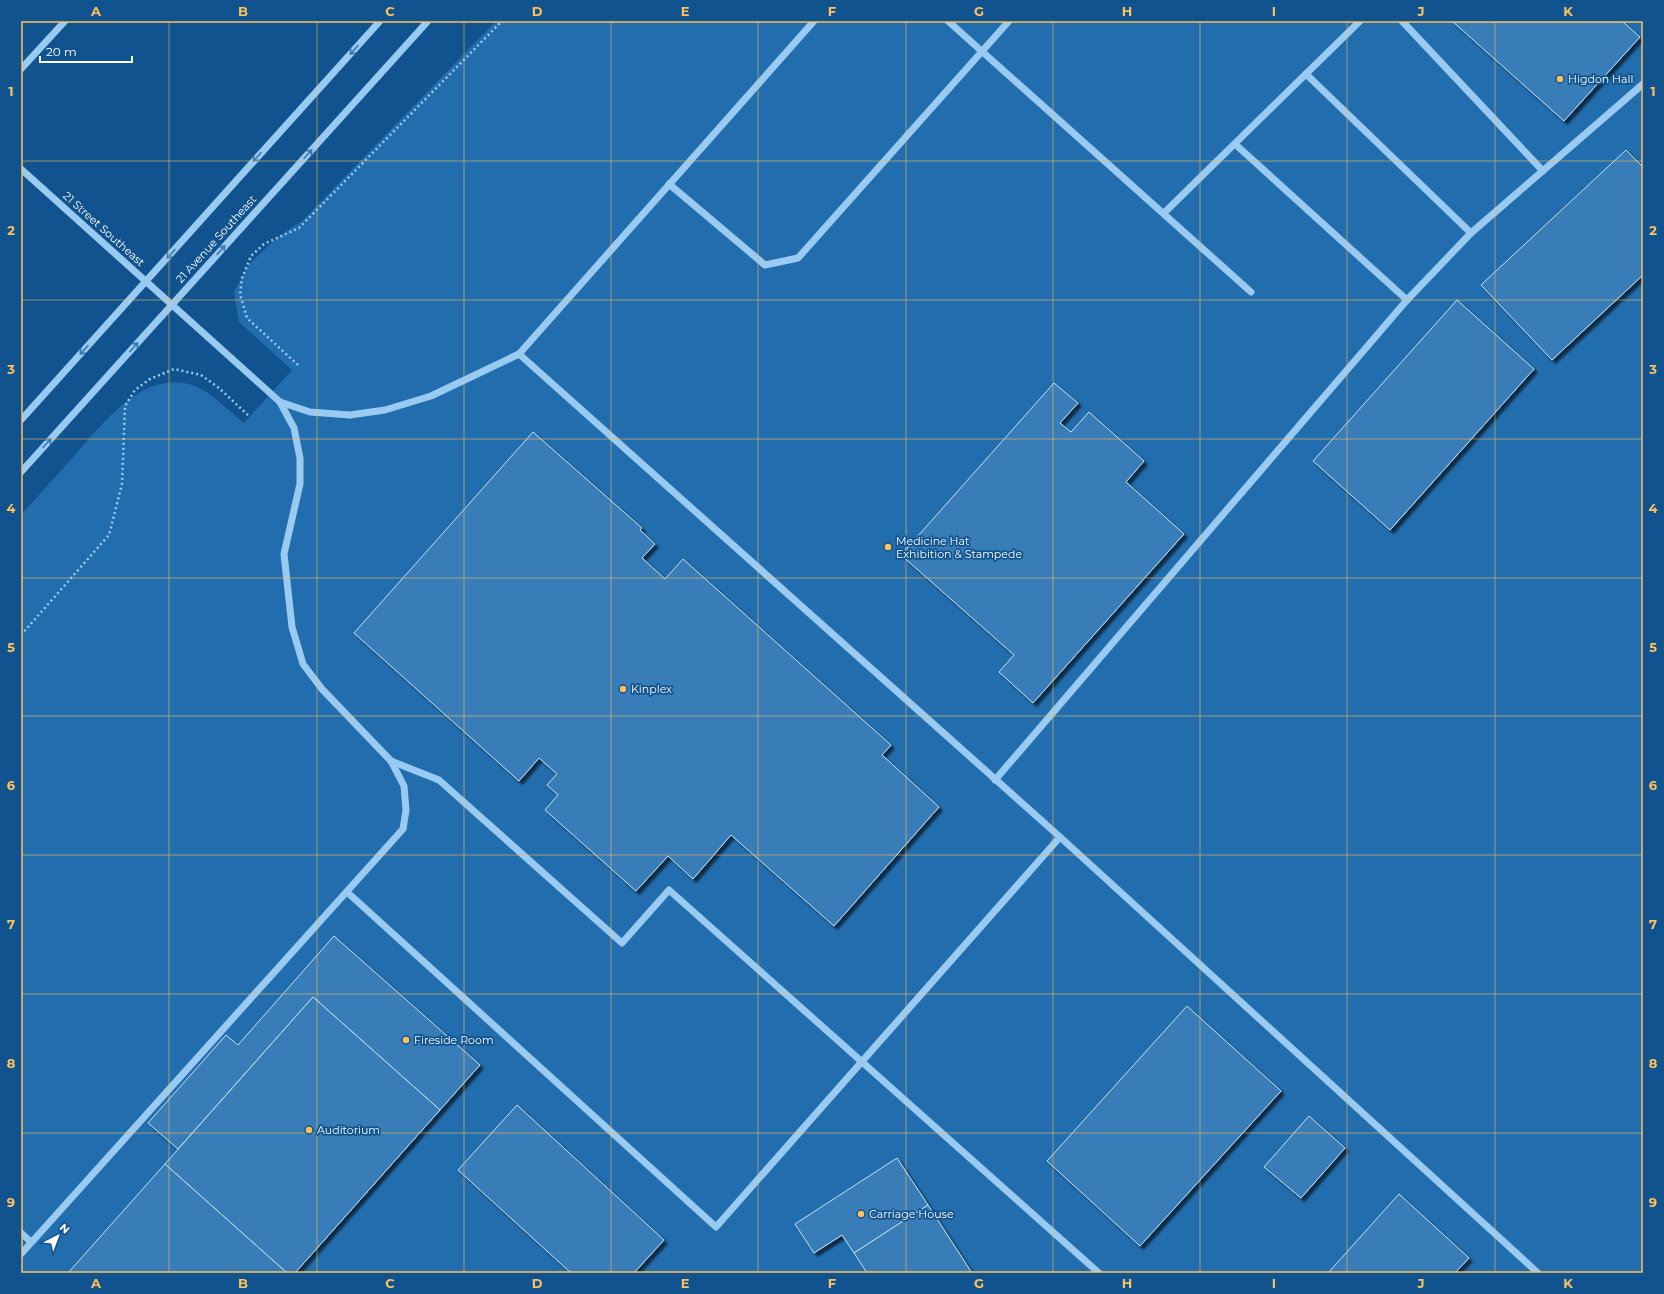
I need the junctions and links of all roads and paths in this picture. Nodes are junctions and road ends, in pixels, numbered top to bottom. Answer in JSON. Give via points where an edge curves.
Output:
{"nodes":[{"id":1,"x":65,"y":21,"type":"edge"},
{"id":2,"x":380,"y":21,"type":"edge"},
{"id":3,"x":428,"y":21,"type":"edge"},
{"id":4,"x":502,"y":21,"type":"edge"},
{"id":5,"x":814,"y":21,"type":"edge"},
{"id":6,"x":948,"y":21,"type":"edge"},
{"id":7,"x":1009,"y":21,"type":"edge"},
{"id":8,"x":1360,"y":21,"type":"edge"},
{"id":9,"x":1402,"y":21,"type":"edge"},
{"id":10,"x":982,"y":52,"type":"junction"},
{"id":11,"x":21,"y":69,"type":"edge"},
{"id":12,"x":1306,"y":74,"type":"junction"},
{"id":13,"x":1643,"y":84,"type":"edge"},
{"id":14,"x":1235,"y":144,"type":"junction"},
{"id":15,"x":21,"y":169,"type":"edge"},
{"id":16,"x":1543,"y":171,"type":"junction"},
{"id":17,"x":669,"y":184,"type":"junction"},
{"id":18,"x":1164,"y":213,"type":"junction"},
{"id":19,"x":1471,"y":233,"type":"junction"},
{"id":20,"x":146,"y":281,"type":"junction"},
{"id":21,"x":1251,"y":292,"type":"dead end"},
{"id":22,"x":1406,"y":300,"type":"junction"},
{"id":23,"x":172,"y":304,"type":"junction"},
{"id":24,"x":519,"y":354,"type":"junction"},
{"id":25,"x":298,"y":365,"type":"dead end"},
{"id":26,"x":280,"y":402,"type":"junction"},
{"id":27,"x":250,"y":417,"type":"dead end"},
{"id":28,"x":21,"y":420,"type":"edge"},
{"id":29,"x":21,"y":472,"type":"edge"},
{"id":30,"x":21,"y":635,"type":"edge"},
{"id":31,"x":391,"y":761,"type":"junction"},
{"id":32,"x":995,"y":780,"type":"junction"},
{"id":33,"x":1060,"y":837,"type":"junction"},
{"id":34,"x":347,"y":892,"type":"junction"},
{"id":35,"x":861,"y":1062,"type":"junction"},
{"id":36,"x":21,"y":1233,"type":"edge"},
{"id":37,"x":31,"y":1242,"type":"junction"},
{"id":38,"x":21,"y":1254,"type":"edge"},
{"id":39,"x":1099,"y":1273,"type":"edge"},
{"id":40,"x":1538,"y":1273,"type":"edge"}],
"edges":[{"from":1,"to":11,"type":"street"},
{"from":2,"to":20,"type":"street","one_way":true},
{"from":23,"to":3,"type":"street","name":"21 Avenue Southeast","one_way":true},
{"from":4,"to":25,"type":"path","via":[[299,228],[264,244],[251,256],[242,278],[240,294],[247,318]]},
{"from":5,"to":17,"type":"street"},
{"from":6,"to":10,"type":"street"},
{"from":7,"to":10,"type":"street"},
{"from":8,"to":12,"type":"street"},
{"from":9,"to":16,"type":"street"},
{"from":10,"to":17,"type":"street","via":[[798,258],[765,265]]},
{"from":10,"to":18,"type":"street"},
{"from":12,"to":14,"type":"street"},
{"from":12,"to":19,"type":"street"},
{"from":13,"to":16,"type":"street"},
{"from":14,"to":18,"type":"street"},
{"from":14,"to":22,"type":"street"},
{"from":15,"to":20,"type":"street","name":"21 Street Southeast"},
{"from":16,"to":19,"type":"street"},
{"from":17,"to":24,"type":"street"},
{"from":18,"to":21,"type":"street"},
{"from":19,"to":22,"type":"street"},
{"from":20,"to":23,"type":"street","name":"21 Street Southeast"},
{"from":20,"to":28,"type":"street","one_way":true},
{"from":22,"to":32,"type":"street"},
{"from":23,"to":26,"type":"street","name":"21 Street Southeast"},
{"from":29,"to":23,"type":"street","name":"21 Avenue Southeast","one_way":true},
{"from":24,"to":26,"type":"street","via":[[431,396],[386,410],[350,415],[310,412]]},
{"from":24,"to":32,"type":"street"},
{"from":26,"to":31,"type":"street","via":[[294,428],[300,458],[300,484],[284,554],[287,597],[294,635],[303,664],[322,689]]},
{"from":27,"to":30,"type":"path","via":[[201,375],[174,370],[150,379],[135,390],[125,406],[122,484],[109,535]]},
{"from":31,"to":34,"type":"street","via":[[404,786],[406,810],[403,829]]},
{"from":31,"to":35,"type":"street","via":[[439,780],[622,943],[669,890]]},
{"from":32,"to":33,"type":"street"},
{"from":33,"to":35,"type":"street"},
{"from":33,"to":40,"type":"street"},
{"from":34,"to":35,"type":"street","via":[[716,1226]]},
{"from":34,"to":37,"type":"street"},
{"from":35,"to":39,"type":"street"},
{"from":36,"to":37,"type":"street"},
{"from":37,"to":38,"type":"street"}]}
